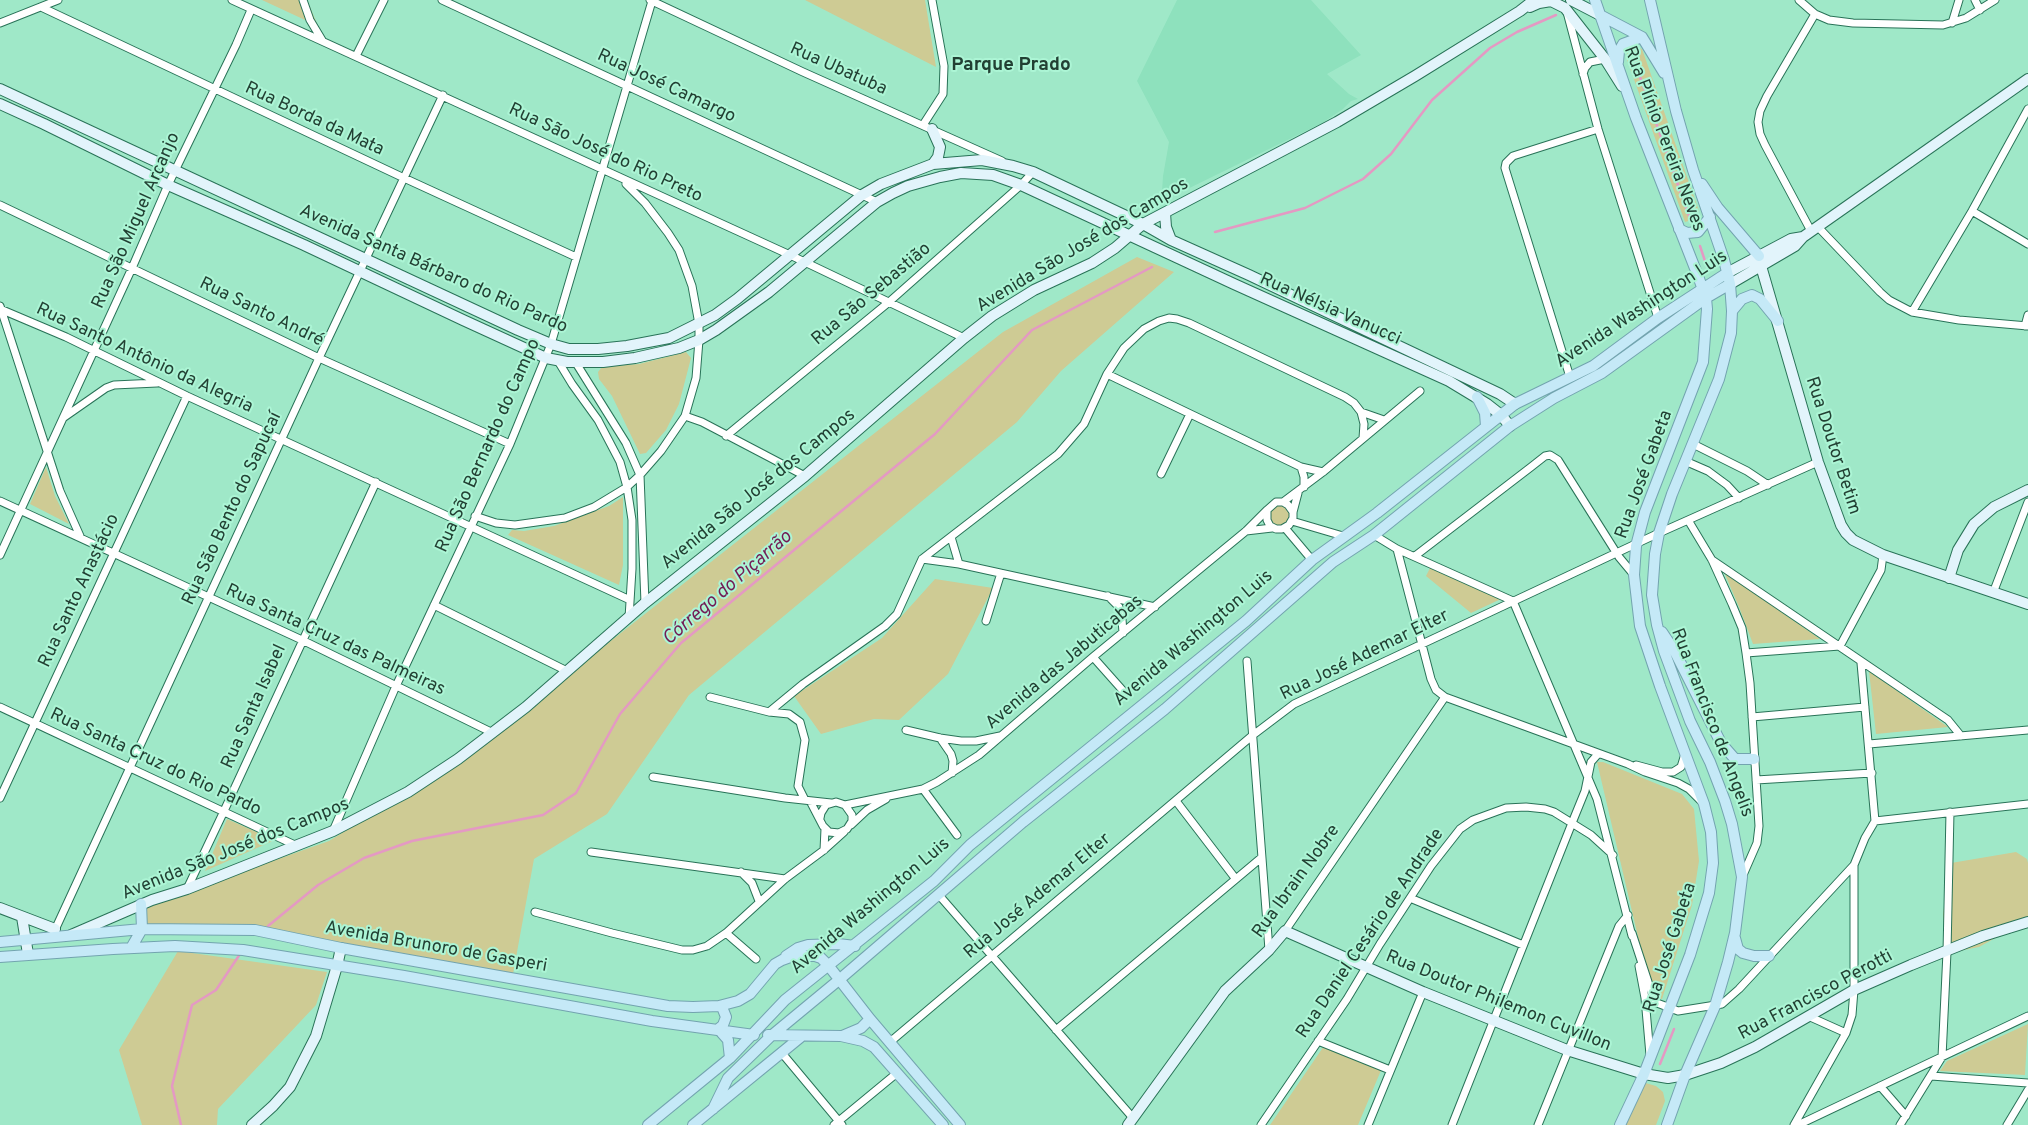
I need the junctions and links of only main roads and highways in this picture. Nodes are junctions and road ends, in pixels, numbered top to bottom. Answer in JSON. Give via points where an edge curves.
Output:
{"nodes":[{"id":1,"x":1534,"y":0,"type":"edge"},
{"id":2,"x":1595,"y":0,"type":"edge"},
{"id":3,"x":1650,"y":0,"type":"edge"},
{"id":4,"x":1568,"y":4,"type":"edge"},
{"id":5,"x":1520,"y":11,"type":"junction"},
{"id":6,"x":1600,"y":16,"type":"junction"},
{"id":7,"x":1642,"y":37,"type":"junction"},
{"id":8,"x":1618,"y":65,"type":"junction"},
{"id":9,"x":2028,"y":79,"type":"edge"},
{"id":10,"x":1668,"y":80,"type":"junction"},
{"id":11,"x":0,"y":89,"type":"edge"},
{"id":12,"x":0,"y":104,"type":"edge"},
{"id":13,"x":1632,"y":106,"type":"junction"},
{"id":14,"x":928,"y":127,"type":"road end"},
{"id":15,"x":932,"y":164,"type":"junction"},
{"id":16,"x":1693,"y":170,"type":"junction"},
{"id":17,"x":1165,"y":213,"type":"junction"},
{"id":18,"x":1710,"y":217,"type":"junction"},
{"id":19,"x":1143,"y":224,"type":"junction"},
{"id":20,"x":1679,"y":229,"type":"junction"},
{"id":21,"x":1129,"y":236,"type":"junction"},
{"id":22,"x":1171,"y":240,"type":"junction"},
{"id":23,"x":1760,"y":261,"type":"junction"},
{"id":24,"x":1727,"y":274,"type":"junction"},
{"id":25,"x":1730,"y":284,"type":"junction"},
{"id":26,"x":1704,"y":294,"type":"junction"},
{"id":27,"x":1732,"y":311,"type":"junction"},
{"id":28,"x":1778,"y":321,"type":"junction"},
{"id":29,"x":1477,"y":397,"type":"junction"},
{"id":30,"x":1515,"y":404,"type":"junction"},
{"id":31,"x":1501,"y":415,"type":"junction"},
{"id":32,"x":1486,"y":426,"type":"junction"},
{"id":33,"x":1510,"y":426,"type":"junction"},
{"id":34,"x":1674,"y":438,"type":"junction"},
{"id":35,"x":1685,"y":461,"type":"junction"},
{"id":36,"x":2028,"y":490,"type":"edge"},
{"id":37,"x":1377,"y":513,"type":"junction"},
{"id":38,"x":1384,"y":526,"type":"junction"},
{"id":39,"x":1312,"y":560,"type":"junction"},
{"id":40,"x":1333,"y":562,"type":"junction"},
{"id":41,"x":1948,"y":578,"type":"junction"},
{"id":42,"x":2028,"y":604,"type":"edge"},
{"id":43,"x":1657,"y":625,"type":"junction"},
{"id":44,"x":1754,"y":759,"type":"road end"},
{"id":45,"x":141,"y":904,"type":"junction"},
{"id":46,"x":0,"y":908,"type":"edge"},
{"id":47,"x":22,"y":917,"type":"junction"},
{"id":48,"x":2028,"y":922,"type":"edge"},
{"id":49,"x":142,"y":929,"type":"junction"},
{"id":50,"x":1285,"y":931,"type":"joint"},
{"id":51,"x":54,"y":933,"type":"junction"},
{"id":52,"x":1735,"y":933,"type":"junction"},
{"id":53,"x":68,"y":936,"type":"junction"},
{"id":54,"x":24,"y":940,"type":"junction"},
{"id":55,"x":0,"y":942,"type":"edge"},
{"id":56,"x":855,"y":946,"type":"junction"},
{"id":57,"x":132,"y":948,"type":"junction"},
{"id":58,"x":341,"y":948,"type":"junction"},
{"id":59,"x":28,"y":954,"type":"junction"},
{"id":60,"x":1769,"y":956,"type":"road end"},
{"id":61,"x":0,"y":957,"type":"edge"},
{"id":62,"x":782,"y":960,"type":"junction"},
{"id":63,"x":828,"y":964,"type":"junction"},
{"id":64,"x":337,"y":966,"type":"junction"},
{"id":65,"x":814,"y":976,"type":"junction"},
{"id":66,"x":840,"y":979,"type":"junction"},
{"id":67,"x":719,"y":1006,"type":"junction"},
{"id":68,"x":870,"y":1019,"type":"junction"},
{"id":69,"x":784,"y":1025,"type":"junction"},
{"id":70,"x":718,"y":1031,"type":"junction"},
{"id":71,"x":751,"y":1035,"type":"junction"},
{"id":72,"x":771,"y":1036,"type":"junction"},
{"id":73,"x":802,"y":1036,"type":"junction"},
{"id":74,"x":841,"y":1036,"type":"junction"},
{"id":75,"x":730,"y":1058,"type":"junction"},
{"id":76,"x":1703,"y":1070,"type":"joint"},
{"id":77,"x":1644,"y":1074,"type":"junction"},
{"id":78,"x":1685,"y":1075,"type":"junction"},
{"id":79,"x":712,"y":1109,"type":"junction"},
{"id":80,"x":1131,"y":1121,"type":"edge"},
{"id":81,"x":252,"y":1125,"type":"edge"},
{"id":82,"x":648,"y":1125,"type":"edge"},
{"id":83,"x":694,"y":1125,"type":"edge"},
{"id":84,"x":943,"y":1125,"type":"edge"},
{"id":85,"x":960,"y":1125,"type":"edge"},
{"id":86,"x":1620,"y":1125,"type":"edge"},
{"id":87,"x":1667,"y":1125,"type":"edge"}],
"edges":[{"from":1,"to":5,"type":"main road","name":"Avenida São José dos Campos"},
{"from":2,"to":6,"type":"main road","name":"Rua Plínio Pereira Neves"},
{"from":3,"to":10,"type":"main road"},
{"from":4,"to":5,"type":"main road","name":"Avenida São José dos Campos","via":[[1546,1]]},
{"from":4,"to":6,"type":"main road","name":"Avenida São José dos Campos"},
{"from":4,"to":13,"type":"main road"},
{"from":5,"to":17,"type":"main road","name":"Avenida São José dos Campos","via":[[1337,122]]},
{"from":6,"to":7,"type":"main road"},
{"from":6,"to":8,"type":"main road","name":"Rua Plínio Pereira Neves"},
{"from":7,"to":8,"type":"main road","via":[[1623,44]]},
{"from":7,"to":10,"type":"main road"},
{"from":8,"to":13,"type":"main road","name":"Rua Plínio Pereira Neves"},
{"from":9,"to":23,"type":"main road","name":"Avenida Washington Luis","via":[[1810,232],[1791,238]]},
{"from":10,"to":16,"type":"main road"},
{"from":11,"to":15,"type":"main road","name":"Avenida Santa Bárbaro do Rio Pardo","via":[[518,330],[569,349],[627,346],[669,338],[699,324],[737,299],[862,195],[899,175]]},
{"from":12,"to":21,"type":"main road","name":"Avenida Santa Bárbaro do Rio Pardo","via":[[168,185],[558,361],[603,362],[636,358],[698,340],[737,316],[877,202],[908,186],[940,177],[961,173],[993,175],[1022,185]]},
{"from":13,"to":20,"type":"main road","name":"Rua Plínio Pereira Neves"},
{"from":14,"to":15,"type":"main road","via":[[940,147]]},
{"from":15,"to":19,"type":"main road","name":"Avenida Santa Bárbaro do Rio Pardo","via":[[982,160],[1013,166]]},
{"from":16,"to":18,"type":"main road","name":"Rua Francisco de Angelis"},
{"from":16,"to":23,"type":"main road"},
{"from":17,"to":19,"type":"main road","name":"Avenida São José dos Campos"},
{"from":17,"to":22,"type":"main road"},
{"from":18,"to":20,"type":"main road","via":[[1698,232],[1687,233]]},
{"from":18,"to":24,"type":"main road","name":"Rua Francisco de Angelis"},
{"from":19,"to":21,"type":"main road","name":"Avenida São José dos Campos"},
{"from":19,"to":22,"type":"main road","name":"Rua Nélsia Vanucci"},
{"from":20,"to":26,"type":"main road","name":"Rua Plínio Pereira Neves"},
{"from":21,"to":29,"type":"main road","name":"Rua Nélsia Vanucci","via":[[1449,381]]},
{"from":21,"to":45,"type":"main road","name":"Avenida São José dos Campos","via":[[1092,263],[1034,290],[992,316],[805,476],[645,603],[567,672],[458,759],[408,792],[332,831]]},
{"from":22,"to":30,"type":"main road","name":"Rua Nélsia Vanucci","via":[[1429,360]]},
{"from":23,"to":24,"type":"main road","name":"Avenida Washington Luis"},
{"from":23,"to":25,"type":"main road","name":"Avenida Washington Luis"},
{"from":23,"to":28,"type":"main road","name":"Rua Doutor Betim"},
{"from":24,"to":25,"type":"main road","name":"Rua Francisco de Angelis"},
{"from":24,"to":26,"type":"main road","name":"Avenida Washington Luis"},
{"from":25,"to":26,"type":"main road","name":"Avenida Washington Luis"},
{"from":25,"to":27,"type":"main road","name":"Rua Francisco de Angelis"},
{"from":26,"to":30,"type":"main road","name":"Avenida Washington Luis","via":[[1658,318],[1593,366]]},
{"from":26,"to":33,"type":"main road","name":"Avenida Washington Luis","via":[[1602,373]]},
{"from":26,"to":34,"type":"main road","name":"Rua José Gabeta","via":[[1706,341],[1703,362]]},
{"from":27,"to":28,"type":"main road","via":[[1742,299],[1752,295],[1760,299]]},
{"from":27,"to":35,"type":"main road","name":"Rua Francisco de Angelis","via":[[1731,333],[1719,379]]},
{"from":28,"to":41,"type":"main road","name":"Rua Doutor Betim","via":[[1818,462],[1846,533],[1853,540],[1884,555]]},
{"from":29,"to":31,"type":"main road","name":"Rua Nélsia Vanucci"},
{"from":29,"to":32,"type":"main road","via":[[1485,413]]},
{"from":30,"to":31,"type":"main road","name":"Avenida Washington Luis"},
{"from":31,"to":32,"type":"main road","name":"Avenida Washington Luis"},
{"from":31,"to":33,"type":"main road","name":"Rua Nélsia Vanucci"},
{"from":32,"to":37,"type":"main road","name":"Avenida Washington Luis"},
{"from":33,"to":38,"type":"main road","name":"Avenida Washington Luis"},
{"from":34,"to":35,"type":"main road","via":[[1674,452]]},
{"from":34,"to":77,"type":"main road","name":"Rua José Gabeta","via":[[1645,512],[1636,546],[1634,574],[1640,626],[1704,804],[1711,832],[1713,863],[1709,893],[1690,955]]},
{"from":35,"to":43,"type":"main road","name":"Rua Francisco de Angelis","via":[[1659,533],[1655,554],[1652,595]]},
{"from":36,"to":41,"type":"main road","via":[[1994,506],[1974,524],[1958,550]]},
{"from":37,"to":38,"type":"main road","via":[[1383,517]]},
{"from":37,"to":39,"type":"main road","name":"Avenida Washington Luis"},
{"from":38,"to":40,"type":"main road","name":"Avenida Washington Luis"},
{"from":39,"to":40,"type":"main road","via":[[1318,565]]},
{"from":39,"to":56,"type":"main road","name":"Avenida Washington Luis","via":[[1246,621],[970,845],[934,881]]},
{"from":40,"to":66,"type":"main road","name":"Avenida Washington Luis","via":[[1165,709],[1022,822]]},
{"from":41,"to":42,"type":"main road","name":"Rua Doutor Betim"},
{"from":43,"to":44,"type":"main road","via":[[1674,650],[1721,743],[1735,759]]},
{"from":43,"to":52,"type":"main road","name":"Rua Francisco de Angelis","via":[[1690,721],[1726,801],[1732,824],[1742,877]]},
{"from":45,"to":49,"type":"main road"},
{"from":45,"to":53,"type":"main road","name":"Avenida São José dos Campos"},
{"from":46,"to":47,"type":"main road"},
{"from":47,"to":51,"type":"main road"},
{"from":47,"to":54,"type":"main road"},
{"from":48,"to":76,"type":"main road","name":"Rua Francisco Perotti","via":[[1983,936],[1854,990],[1755,1047]]},
{"from":49,"to":53,"type":"main road","name":"Avenida Brunoro de Gasperi"},
{"from":49,"to":57,"type":"main road"},
{"from":49,"to":58,"type":"main road","name":"Avenida Brunoro de Gasperi","via":[[256,930]]},
{"from":50,"to":77,"type":"main road","name":"Rua Doutor Philemon Cuvillon","via":[[1494,1021],[1567,1050]]},
{"from":50,"to":80,"type":"main road","name":"Rua Ibrain Nobre","via":[[1225,991]]},
{"from":51,"to":53,"type":"main road","name":"Avenida São José dos Campos"},
{"from":51,"to":54,"type":"main road","name":"Avenida São José dos Campos"},
{"from":52,"to":60,"type":"main road","via":[[1738,949],[1743,953]]},
{"from":52,"to":78,"type":"main road","name":"Rua Francisco de Angelis","via":[[1715,1006]]},
{"from":54,"to":55,"type":"main road","name":"Avenida São José dos Campos"},
{"from":54,"to":59,"type":"main road"},
{"from":56,"to":62,"type":"main road","name":"Avenida Brunoro de Gasperi","via":[[808,945],[789,953]]},
{"from":56,"to":63,"type":"main road","name":"Avenida Washington Luis"},
{"from":57,"to":59,"type":"main road","name":"Avenida Brunoro de Gasperi"},
{"from":57,"to":64,"type":"main road","name":"Avenida Brunoro de Gasperi","via":[[176,946],[243,950]]},
{"from":58,"to":64,"type":"main road"},
{"from":58,"to":67,"type":"main road","name":"Avenida Brunoro de Gasperi","via":[[668,1006]]},
{"from":59,"to":61,"type":"main road"},
{"from":62,"to":63,"type":"main road","via":[[808,955],[821,958]]},
{"from":62,"to":67,"type":"main road","name":"Avenida Brunoro de Gasperi","via":[[745,998]]},
{"from":63,"to":65,"type":"main road","name":"Avenida Washington Luis"},
{"from":63,"to":66,"type":"main road"},
{"from":64,"to":70,"type":"main road","name":"Avenida Brunoro de Gasperi"},
{"from":64,"to":81,"type":"main road","via":[[316,1036],[290,1087]]},
{"from":65,"to":69,"type":"main road","via":[[779,1014],[778,1020]]},
{"from":65,"to":71,"type":"main road","name":"Avenida Washington Luis"},
{"from":66,"to":68,"type":"main road"},
{"from":66,"to":69,"type":"main road","name":"Avenida Washington Luis"},
{"from":67,"to":70,"type":"main road","via":[[726,1017]]},
{"from":68,"to":74,"type":"main road","via":[[858,1030]]},
{"from":68,"to":85,"type":"main road"},
{"from":69,"to":72,"type":"main road","name":"Avenida Washington Luis"},
{"from":70,"to":71,"type":"main road","name":"Avenida Brunoro de Gasperi"},
{"from":70,"to":75,"type":"main road","via":[[728,1040]]},
{"from":71,"to":72,"type":"main road","name":"Avenida Brunoro de Gasperi"},
{"from":71,"to":75,"type":"main road","name":"Avenida Washington Luis"},
{"from":72,"to":73,"type":"main road","name":"Avenida Brunoro de Gasperi"},
{"from":72,"to":79,"type":"main road","name":"Avenida Washington Luis","via":[[728,1078]]},
{"from":73,"to":74,"type":"main road","name":"Avenida Brunoro de Gasperi"},
{"from":73,"to":79,"type":"main road"},
{"from":74,"to":84,"type":"main road","via":[[874,1047]]},
{"from":75,"to":82,"type":"main road","name":"Avenida Washington Luis"},
{"from":76,"to":78,"type":"main road","name":"Rua Doutor Philemon Cuvillon"},
{"from":77,"to":78,"type":"main road","name":"Rua Doutor Philemon Cuvillon","via":[[1668,1078]]},
{"from":77,"to":86,"type":"main road","name":"Rua José Gabeta"},
{"from":78,"to":87,"type":"main road","name":"Rua Francisco de Angelis"},
{"from":79,"to":83,"type":"main road","name":"Avenida Washington Luis"}]}
